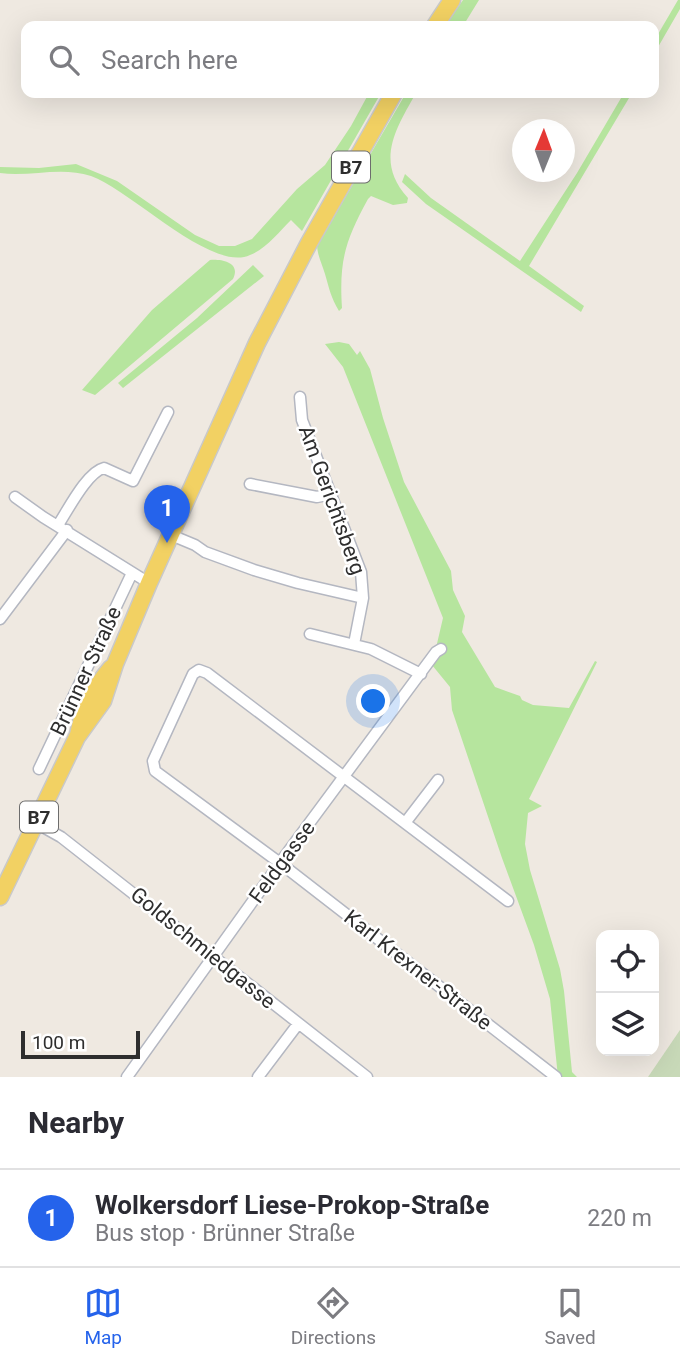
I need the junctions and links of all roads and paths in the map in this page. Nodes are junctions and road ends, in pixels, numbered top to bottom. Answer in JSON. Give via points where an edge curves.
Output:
{"nodes":[{"id":1,"x":452,"y":0,"type":"edge"},
{"id":2,"x":438,"y":21,"type":"edge"},
{"id":3,"x":391,"y":98,"type":"edge"},
{"id":4,"x":300,"y":397,"type":"dead end"},
{"id":5,"x":168,"y":412,"type":"dead end"},
{"id":6,"x":250,"y":484,"type":"dead end"},
{"id":7,"x":332,"y":494,"type":"junction"},
{"id":8,"x":15,"y":497,"type":"dead end"},
{"id":9,"x":62,"y":528,"type":"junction"},
{"id":10,"x":171,"y":535,"type":"junction"},
{"id":11,"x":132,"y":573,"type":"junction"},
{"id":12,"x":149,"y":583,"type":"junction"},
{"id":13,"x":363,"y":598,"type":"junction"},
{"id":14,"x":0,"y":619,"type":"edge"},
{"id":15,"x":310,"y":634,"type":"dead end"},
{"id":16,"x":354,"y":644,"type":"junction"},
{"id":17,"x":441,"y":649,"type":"dead end"},
{"id":18,"x":421,"y":674,"type":"junction"},
{"id":19,"x":40,"y":769,"type":"dead end"},
{"id":20,"x":345,"y":777,"type":"junction"},
{"id":21,"x":438,"y":780,"type":"dead end"},
{"id":22,"x":36,"y":823,"type":"junction"},
{"id":23,"x":405,"y":823,"type":"junction"},
{"id":24,"x":280,"y":863,"type":"junction"},
{"id":25,"x":0,"y":897,"type":"edge"},
{"id":26,"x":508,"y":901,"type":"dead end"},
{"id":27,"x":214,"y":957,"type":"junction"},
{"id":28,"x":298,"y":1024,"type":"junction"},
{"id":29,"x":127,"y":1077,"type":"edge"},
{"id":30,"x":258,"y":1077,"type":"edge"},
{"id":31,"x":367,"y":1077,"type":"edge"},
{"id":32,"x":556,"y":1077,"type":"edge"}],
"edges":[{"from":1,"to":2,"type":"main road"},
{"from":3,"to":10,"type":"main road","name":"Brünner Straße","number":"B7","via":[[274,310]]},
{"from":4,"to":7,"type":"street","name":"Am Gerichtsberg","via":[[302,420]]},
{"from":5,"to":9,"type":"street","via":[[133,481],[99,468],[86,482]]},
{"from":6,"to":7,"type":"street","via":[[317,497]]},
{"from":7,"to":13,"type":"street","name":"Am Gerichtsberg","via":[[361,572]]},
{"from":8,"to":9,"type":"street"},
{"from":9,"to":11,"type":"street"},
{"from":9,"to":14,"type":"street"},
{"from":10,"to":12,"type":"main road","name":"Brünner Straße","number":"B7"},
{"from":10,"to":13,"type":"street","via":[[254,570]]},
{"from":11,"to":12,"type":"street"},
{"from":11,"to":19,"type":"street","name":"Brünner Straße"},
{"from":12,"to":22,"type":"main road","name":"Brünner Straße","number":"B7","via":[[103,701],[77,737]]},
{"from":13,"to":16,"type":"street","name":"Am Gerichtsberg"},
{"from":15,"to":16,"type":"street"},
{"from":16,"to":18,"type":"street"},
{"from":17,"to":18,"type":"street","name":"Feldgasse"},
{"from":18,"to":20,"type":"street","name":"Feldgasse"},
{"from":20,"to":23,"type":"street"},
{"from":20,"to":24,"type":"street","name":"Feldgasse"},
{"from":20,"to":24,"type":"street","name":"Karl Krexner-Straße","via":[[207,673],[199,670],[193,674],[152,767]]},
{"from":21,"to":23,"type":"street"},
{"from":22,"to":25,"type":"main road","name":"Brünner Straße","number":"B7"},
{"from":22,"to":27,"type":"street","name":"Goldschmiedgasse","via":[[61,837]]},
{"from":23,"to":26,"type":"street"},
{"from":24,"to":27,"type":"street","name":"Feldgasse"},
{"from":24,"to":32,"type":"street","name":"Karl Krexner-Straße"},
{"from":27,"to":28,"type":"street","name":"Goldschmiedgasse"},
{"from":27,"to":29,"type":"street","name":"Feldgasse"},
{"from":28,"to":30,"type":"street"},
{"from":28,"to":31,"type":"street","name":"Goldschmiedgasse"}]}
